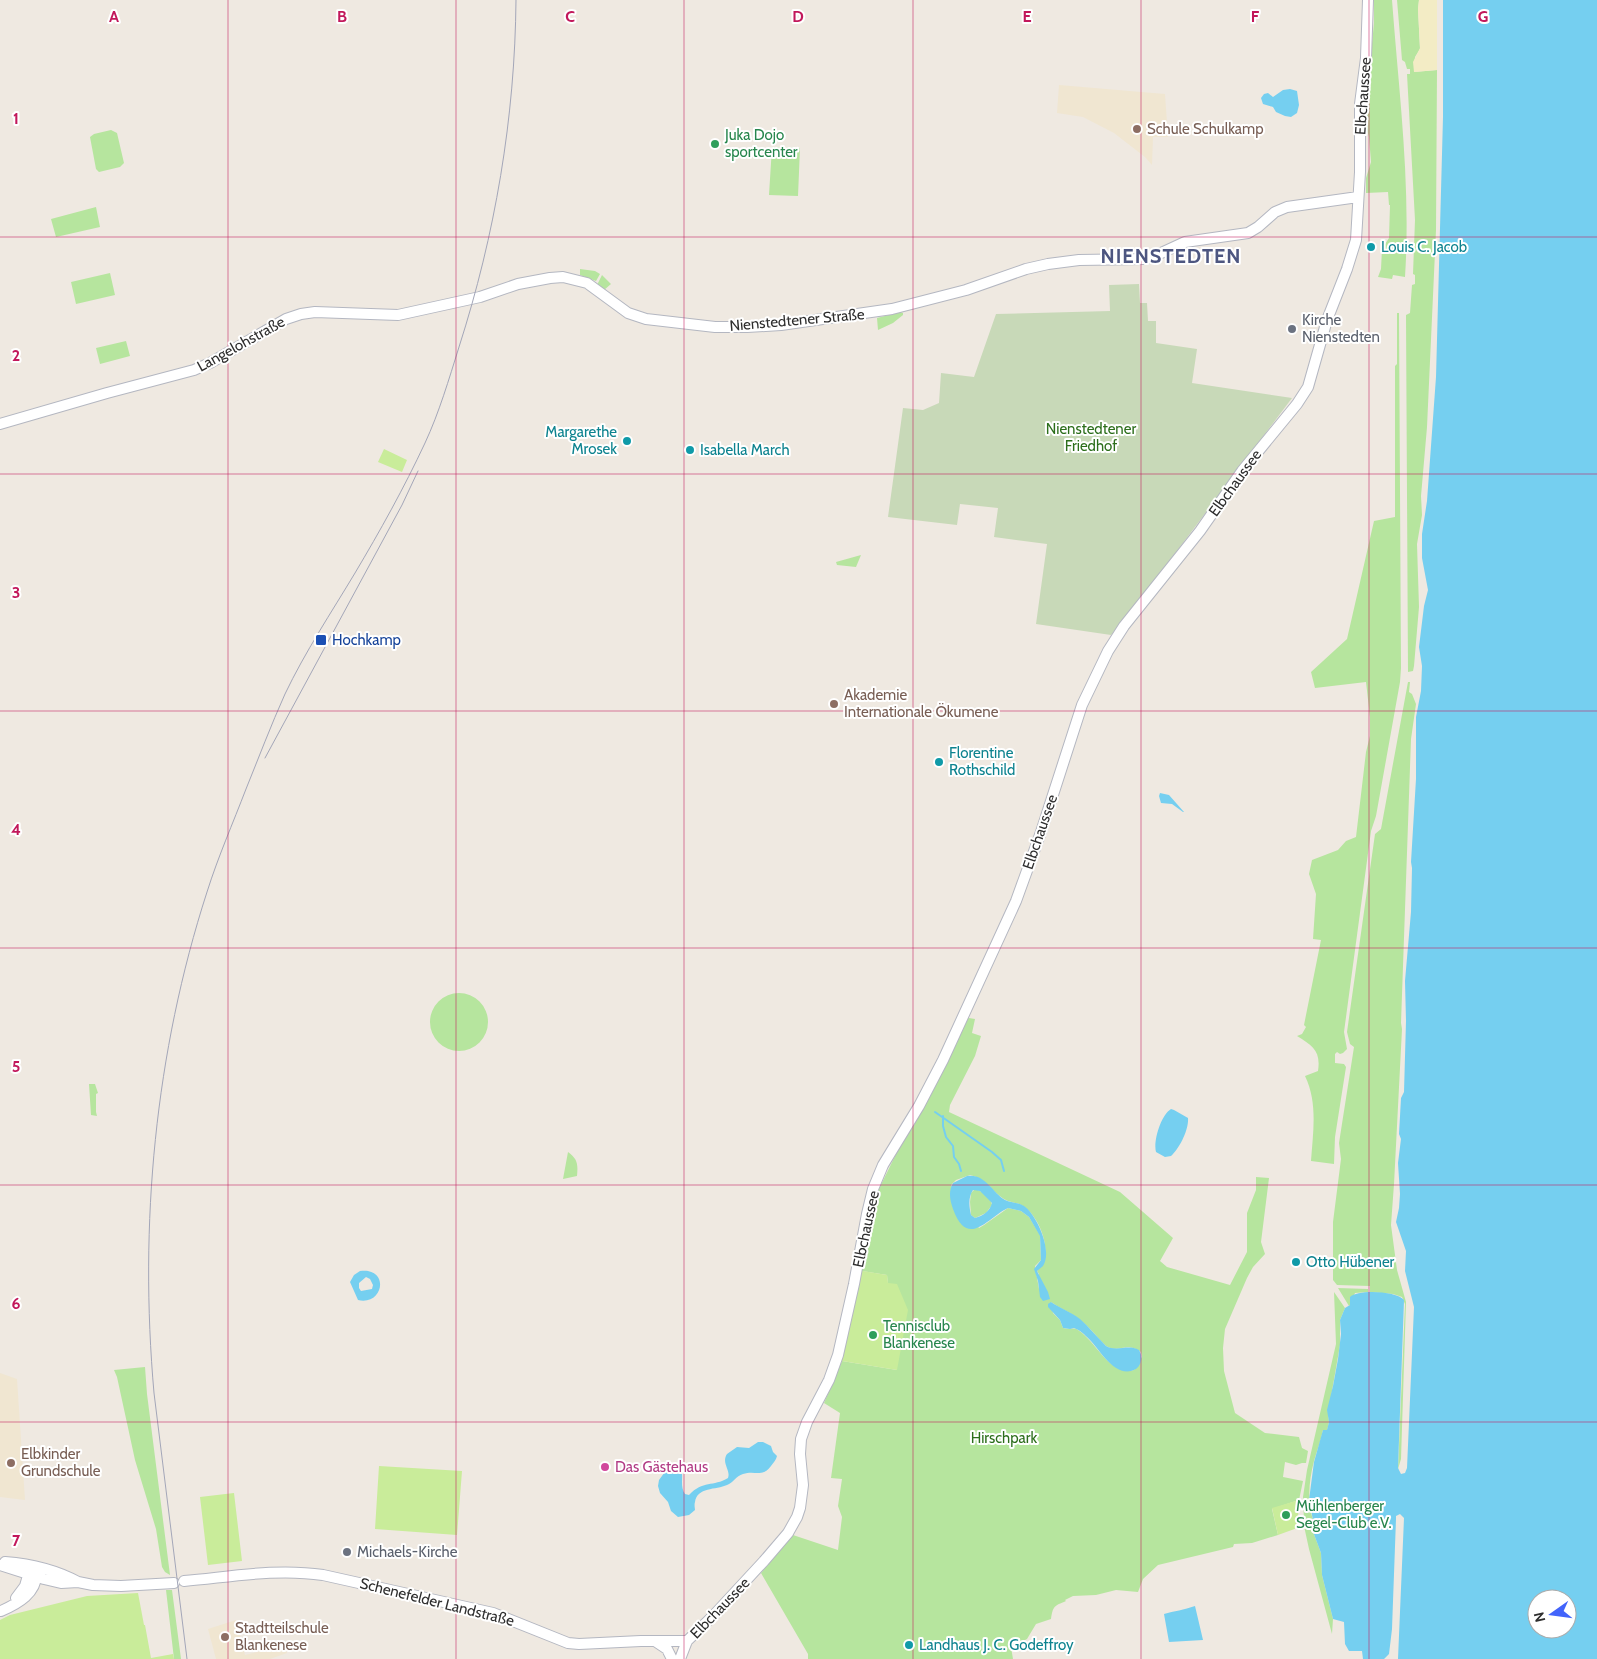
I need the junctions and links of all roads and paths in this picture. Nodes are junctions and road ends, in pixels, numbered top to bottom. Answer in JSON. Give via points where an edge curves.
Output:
{"nodes":[{"id":1,"x":1368,"y":0,"type":"edge"},
{"id":2,"x":1358,"y":197,"type":"junction"},
{"id":3,"x":486,"y":296,"type":"joint"},
{"id":4,"x":0,"y":424,"type":"edge"},
{"id":5,"x":0,"y":1561,"type":"edge"},
{"id":6,"x":0,"y":1566,"type":"edge"},
{"id":7,"x":32,"y":1572,"type":"junction"},
{"id":8,"x":0,"y":1612,"type":"edge"},
{"id":9,"x":654,"y":1641,"type":"junction"},
{"id":10,"x":687,"y":1641,"type":"junction"},
{"id":11,"x":672,"y":1659,"type":"edge"},
{"id":12,"x":680,"y":1659,"type":"edge"}],
"edges":[{"from":1,"to":2,"type":"main road","name":"Elbchaussee","via":[[1360,104]]},
{"from":2,"to":3,"type":"main road","name":"Nienstedtener Straße","via":[[1287,206],[1248,233],[1178,244],[1144,259],[1079,260],[1026,269],[966,290],[881,312],[747,328],[703,326],[636,316],[594,287],[563,277],[518,284]]},
{"from":2,"to":10,"type":"main road","name":"Elbchaussee","via":[[1355,245],[1331,308],[1306,390],[1108,651],[1079,711],[1016,901],[943,1060],[877,1178],[869,1202],[838,1356],[801,1439],[803,1485],[797,1517],[771,1554]]},
{"from":3,"to":4,"type":"main road","name":"Langelohstraße","via":[[393,316],[301,314],[286,319],[194,370]]},
{"from":5,"to":7,"type":"main road"},
{"from":6,"to":7,"type":"main road"},
{"from":7,"to":8,"type":"main road","via":[[32,1588],[26,1596]]},
{"from":7,"to":9,"type":"main road","name":"Schenefelder Landstraße","via":[[62,1583],[122,1586],[303,1572],[493,1614],[568,1642]]},
{"from":9,"to":10,"type":"main road","name":"Schenefelder Landstraße"},
{"from":9,"to":11,"type":"main road","via":[[667,1649]]},
{"from":10,"to":12,"type":"main road","name":"Elbchaussee"}]}
